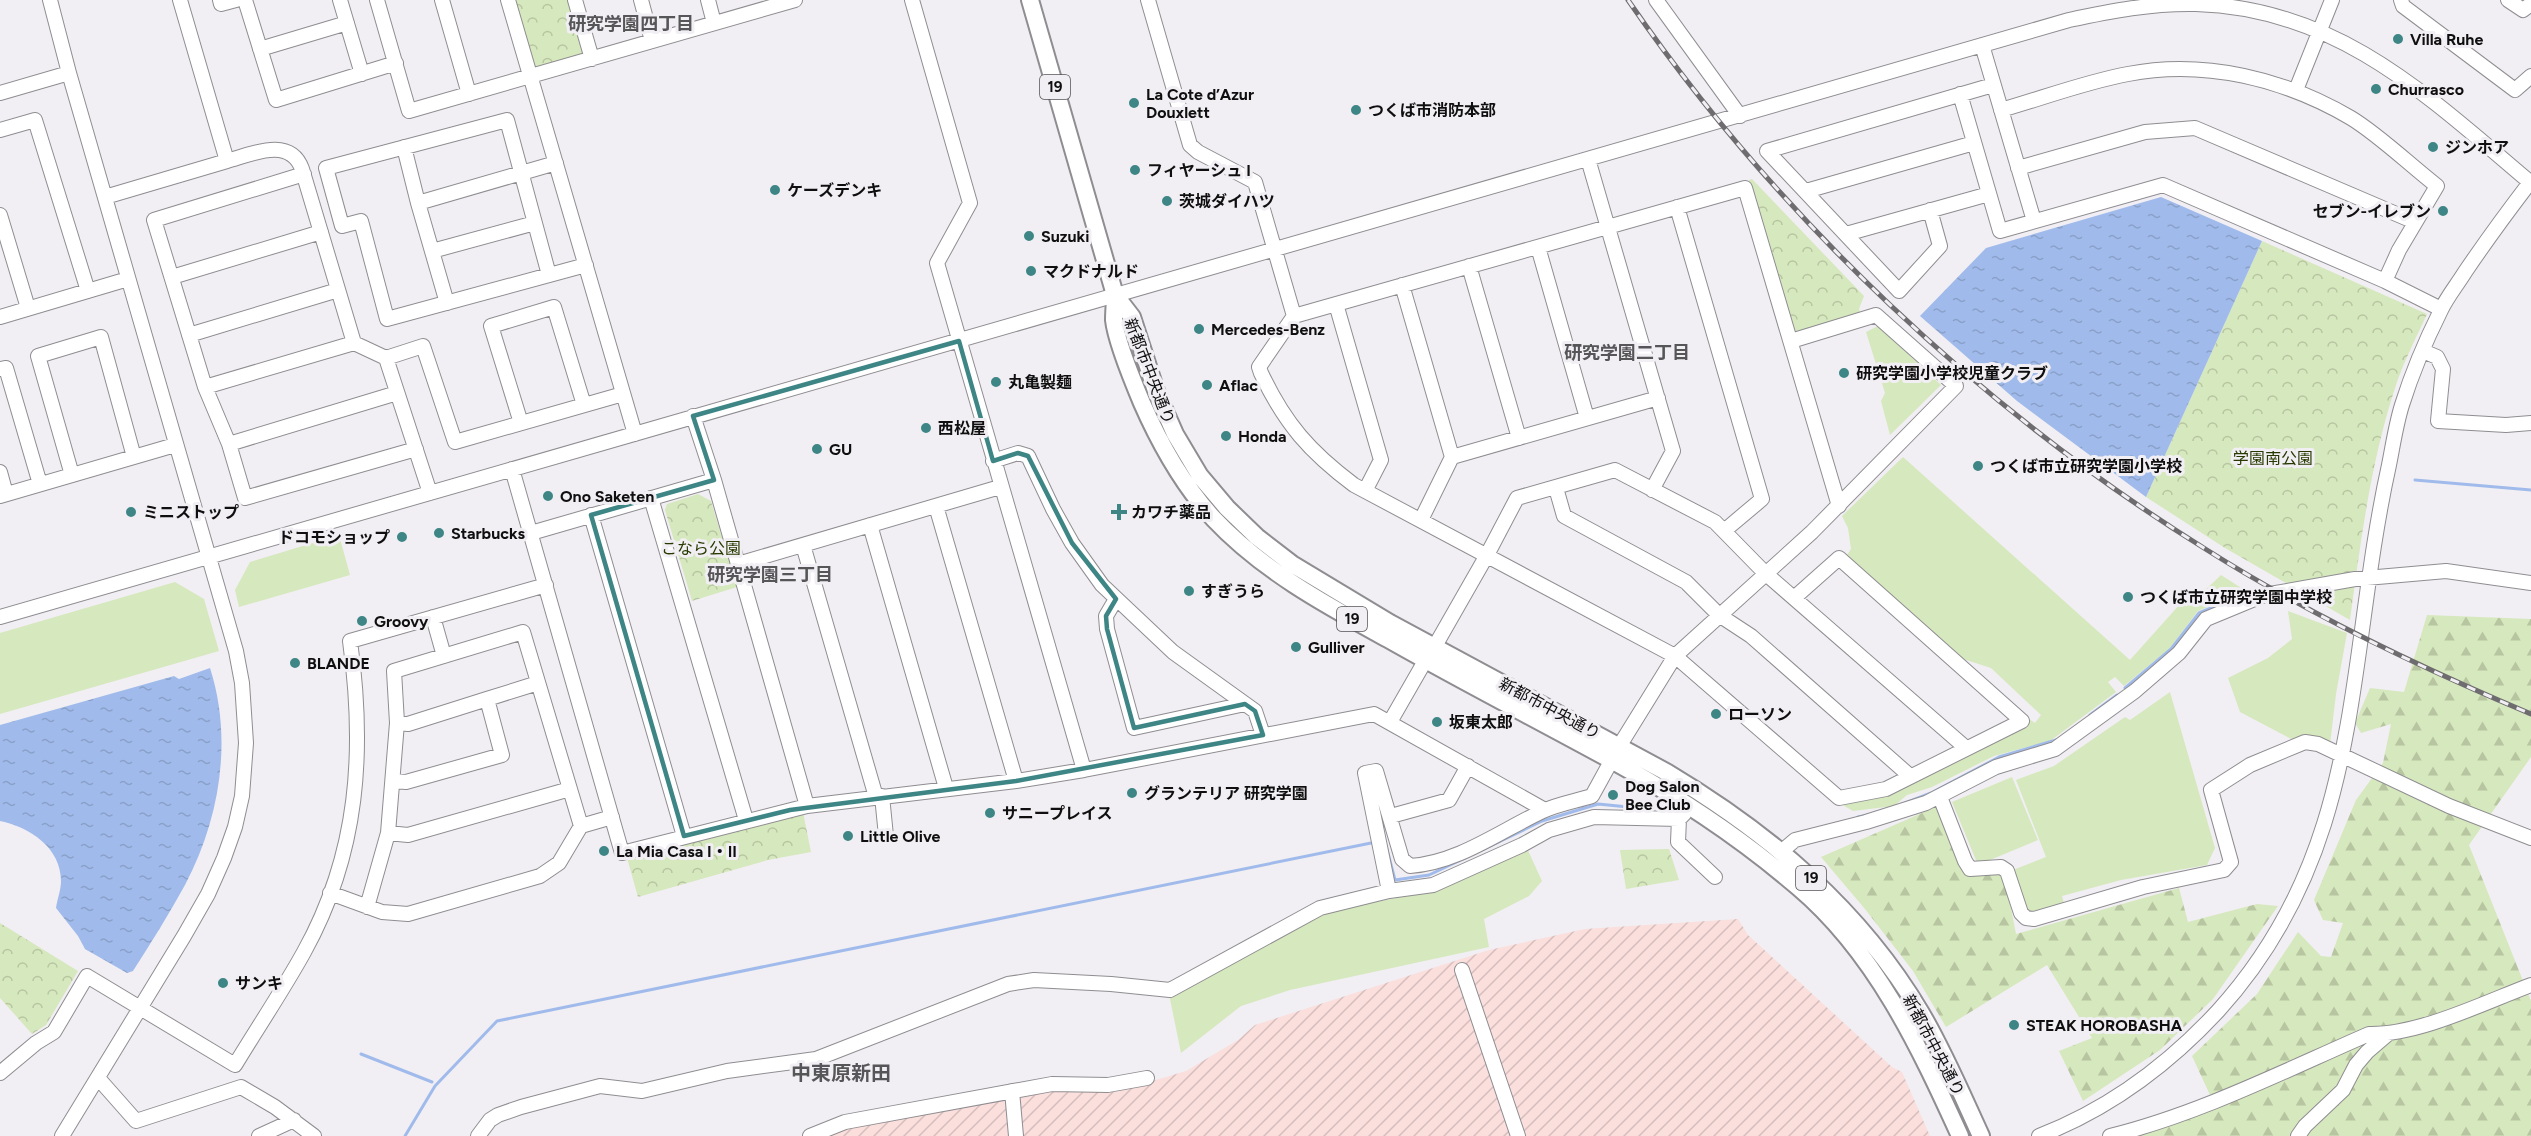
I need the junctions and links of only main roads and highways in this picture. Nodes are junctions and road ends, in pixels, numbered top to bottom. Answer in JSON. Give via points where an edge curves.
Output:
{"nodes":[{"id":1,"x":1030,"y":0,"type":"edge"},
{"id":2,"x":1115,"y":295,"type":"junction"},
{"id":3,"x":1616,"y":753,"type":"junction"},
{"id":4,"x":1960,"y":1136,"type":"edge"},
{"id":5,"x":1981,"y":1136,"type":"edge"}],
"edges":[{"from":1,"to":2,"type":"main road","name":"新都市中央通り","number":"19"},
{"from":2,"to":3,"type":"main road","name":"新都市中央通り","number":"19","via":[[1132,317],[1156,392],[1175,434],[1200,476],[1257,537],[1292,564],[1390,623]]},
{"from":2,"to":3,"type":"main road","name":"新都市中央通り","number":"19","via":[[1114,322],[1159,439],[1184,482],[1245,548],[1281,577],[1425,661]]},
{"from":3,"to":4,"type":"main road","name":"新都市中央通り","number":"19","via":[[1752,849],[1834,921],[1894,1004]]},
{"from":3,"to":5,"type":"main road","name":"新都市中央通り","number":"19","via":[[1707,796],[1782,851],[1847,915],[1878,951],[1920,1012]]}]}
